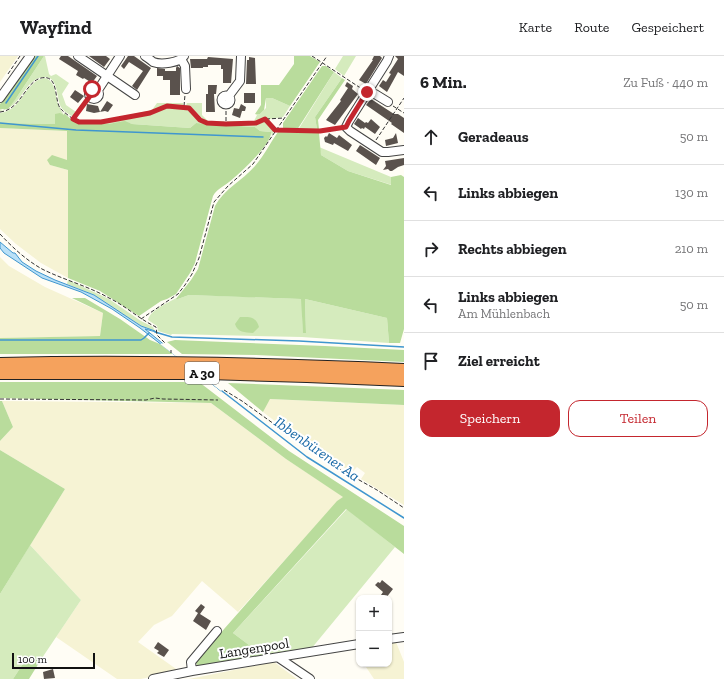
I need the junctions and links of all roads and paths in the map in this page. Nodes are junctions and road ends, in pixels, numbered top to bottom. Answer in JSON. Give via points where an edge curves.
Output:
{"nodes":[{"id":1,"x":20,"y":56,"type":"edge"},
{"id":2,"x":30,"y":56,"type":"edge"},
{"id":3,"x":78,"y":56,"type":"edge"},
{"id":4,"x":120,"y":56,"type":"edge"},
{"id":5,"x":145,"y":56,"type":"edge"},
{"id":6,"x":241,"y":56,"type":"edge"},
{"id":7,"x":312,"y":56,"type":"edge"},
{"id":8,"x":327,"y":56,"type":"edge"},
{"id":9,"x":389,"y":56,"type":"edge"},
{"id":10,"x":183,"y":58,"type":"edge"},
{"id":11,"x":322,"y":62,"type":"junction"},
{"id":12,"x":7,"y":75,"type":"dead end"},
{"id":13,"x":107,"y":76,"type":"junction"},
{"id":14,"x":186,"y":89,"type":"joint"},
{"id":15,"x":367,"y":92,"type":"junction"},
{"id":16,"x":135,"y":95,"type":"dead end"},
{"id":17,"x":90,"y":96,"type":"joint"},
{"id":18,"x":0,"y":98,"type":"edge"},
{"id":19,"x":404,"y":98,"type":"edge"},
{"id":20,"x":227,"y":101,"type":"joint"},
{"id":21,"x":388,"y":102,"type":"joint"},
{"id":22,"x":184,"y":106,"type":"junction"},
{"id":23,"x":397,"y":108,"type":"junction"},
{"id":24,"x":0,"y":112,"type":"edge"},
{"id":25,"x":404,"y":113,"type":"edge"},
{"id":26,"x":284,"y":118,"type":"junction"},
{"id":27,"x":73,"y":119,"type":"junction"},
{"id":28,"x":265,"y":119,"type":"junction"},
{"id":29,"x":226,"y":124,"type":"junction"},
{"id":30,"x":346,"y":127,"type":"junction"},
{"id":31,"x":275,"y":130,"type":"junction"},
{"id":32,"x":372,"y":146,"type":"junction"},
{"id":33,"x":404,"y":150,"type":"edge"},
{"id":34,"x":0,"y":234,"type":"edge"},
{"id":35,"x":140,"y":319,"type":"junction"},
{"id":36,"x":165,"y":343,"type":"dead end"},
{"id":37,"x":171,"y":350,"type":"dead end"},
{"id":38,"x":172,"y":354,"type":"dead end"},
{"id":39,"x":0,"y":364,"type":"edge"},
{"id":40,"x":404,"y":370,"type":"edge"},
{"id":41,"x":0,"y":373,"type":"edge"},
{"id":42,"x":404,"y":380,"type":"edge"},
{"id":43,"x":224,"y":390,"type":"dead end"},
{"id":44,"x":0,"y":399,"type":"edge"},
{"id":45,"x":218,"y":400,"type":"dead end"},
{"id":46,"x":404,"y":508,"type":"edge"},
{"id":47,"x":218,"y":631,"type":"dead end"},
{"id":48,"x":404,"y":637,"type":"edge"},
{"id":49,"x":392,"y":639,"type":"edge"},
{"id":50,"x":356,"y":645,"type":"edge"},
{"id":51,"x":280,"y":658,"type":"junction"},
{"id":52,"x":192,"y":671,"type":"junction"},
{"id":53,"x":153,"y":679,"type":"edge"},
{"id":54,"x":310,"y":679,"type":"edge"}],
"edges":[{"from":1,"to":12,"type":"path"},
{"from":2,"to":18,"type":"street"},
{"from":3,"to":13,"type":"street"},
{"from":4,"to":13,"type":"street"},
{"from":5,"to":10,"type":"street","via":[[155,62],[173,62]]},
{"from":6,"to":20,"type":"street","via":[[240,81]]},
{"from":7,"to":11,"type":"path"},
{"from":8,"to":11,"type":"path"},
{"from":9,"to":15,"type":"street"},
{"from":10,"to":14,"type":"street"},
{"from":11,"to":15,"type":"path"},
{"from":11,"to":26,"type":"path"},
{"from":13,"to":16,"type":"street"},
{"from":13,"to":17,"type":"street","via":[[98,90],[90,90]]},
{"from":14,"to":22,"type":"path"},
{"from":15,"to":21,"type":"street"},
{"from":15,"to":30,"type":"street"},
{"from":17,"to":27,"type":"path"},
{"from":19,"to":23,"type":"path"},
{"from":20,"to":29,"type":"path"},
{"from":21,"to":23,"type":"path"},
{"from":22,"to":27,"type":"path","via":[[167,106],[150,113],[101,122],[79,122]]},
{"from":22,"to":29,"type":"path","via":[[207,123]]},
{"from":23,"to":25,"type":"path"},
{"from":23,"to":32,"type":"path"},
{"from":24,"to":27,"type":"path","via":[[10,109],[40,78],[47,78],[54,85],[60,108]]},
{"from":26,"to":28,"type":"path"},
{"from":26,"to":31,"type":"path"},
{"from":28,"to":29,"type":"path","via":[[256,123]]},
{"from":28,"to":31,"type":"path"},
{"from":30,"to":31,"type":"path","via":[[320,131]]},
{"from":30,"to":32,"type":"street"},
{"from":31,"to":35,"type":"path","via":[[253,164],[214,202],[199,258],[185,285],[178,294]]},
{"from":32,"to":33,"type":"street","via":[[382,152]]},
{"from":34,"to":35,"type":"path","via":[[15,249],[42,268],[93,289],[114,300]]},
{"from":35,"to":36,"type":"path","via":[[156,327],[157,334]]},
{"from":37,"to":38,"type":"path"},
{"from":39,"to":40,"type":"highway","number":"A 30","via":[[167,363]]},
{"from":41,"to":42,"type":"highway","number":"A 30","via":[[208,373]]},
{"from":43,"to":46,"type":"path","via":[[327,462]]},
{"from":44,"to":45,"type":"path"},
{"from":47,"to":52,"type":"street","via":[[191,662]]},
{"from":48,"to":49,"type":"street"},
{"from":50,"to":51,"type":"street","name":"Langenpool"},
{"from":51,"to":52,"type":"street","name":"Langenpool"},
{"from":51,"to":54,"type":"street"},
{"from":52,"to":53,"type":"street","name":"Langenpool"}]}
